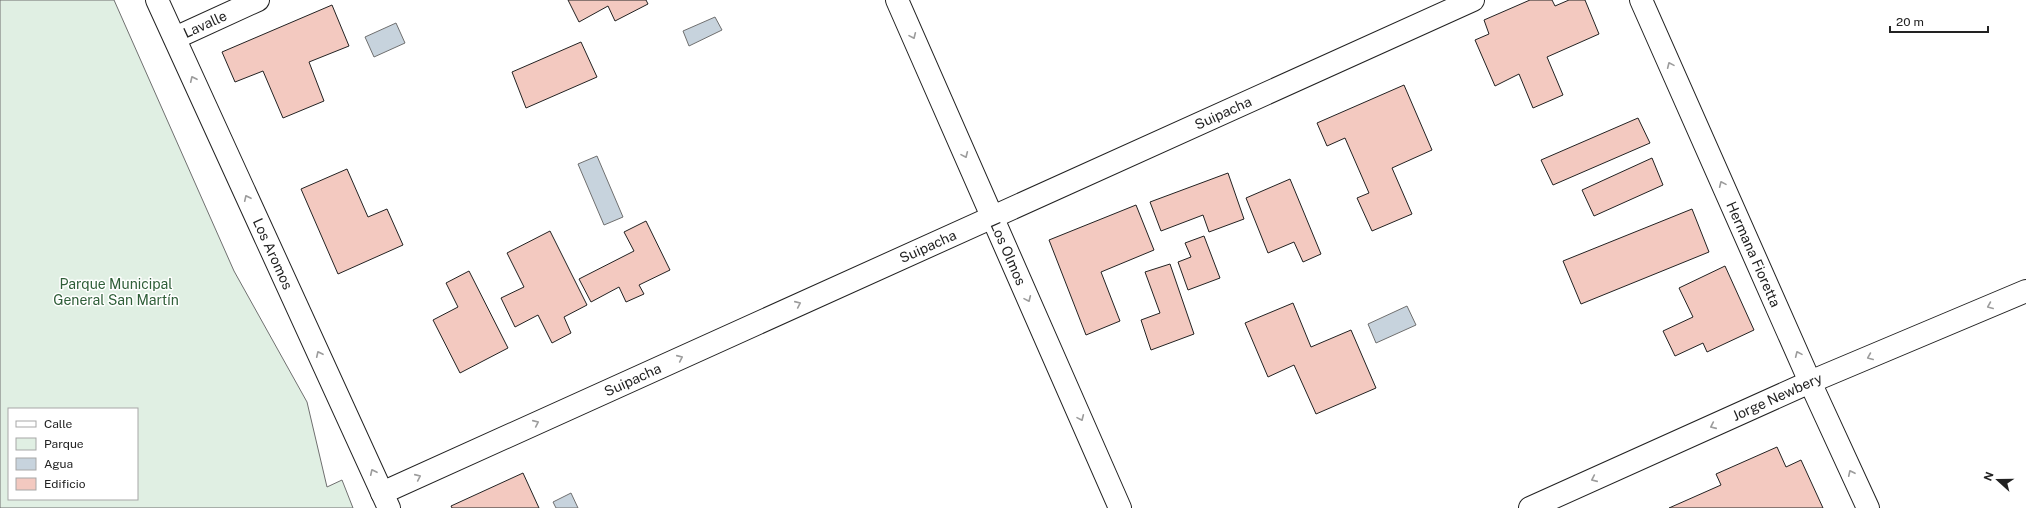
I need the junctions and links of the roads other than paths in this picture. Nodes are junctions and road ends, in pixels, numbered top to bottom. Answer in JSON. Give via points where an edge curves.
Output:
{"nodes":[{"id":1,"x":157,"y":0,"type":"edge"},
{"id":2,"x":258,"y":0,"type":"edge"},
{"id":3,"x":897,"y":0,"type":"edge"},
{"id":4,"x":1473,"y":0,"type":"edge"},
{"id":5,"x":1641,"y":0,"type":"edge"},
{"id":6,"x":175,"y":38,"type":"junction"},
{"id":7,"x":992,"y":217,"type":"junction"},
{"id":8,"x":2026,"y":291,"type":"edge"},
{"id":9,"x":1810,"y":382,"type":"junction"},
{"id":10,"x":386,"y":500,"type":"edge"},
{"id":11,"x":1120,"y":508,"type":"edge"},
{"id":12,"x":1530,"y":508,"type":"edge"},
{"id":13,"x":1868,"y":508,"type":"edge"}],
"edges":[{"from":1,"to":6,"type":"street","name":"Los Aromos"},
{"from":2,"to":6,"type":"street","name":"Lavalle"},
{"from":3,"to":7,"type":"street","name":"Los Olmos","one_way":true},
{"from":4,"to":7,"type":"street","name":"Suipacha"},
{"from":9,"to":5,"type":"street","name":"Hermana Fioretta","one_way":true},
{"from":10,"to":6,"type":"street","name":"Los Aromos","one_way":true},
{"from":10,"to":7,"type":"street","name":"Suipacha","one_way":true},
{"from":7,"to":11,"type":"street","name":"Los Olmos","one_way":true},
{"from":8,"to":9,"type":"street","name":"Jorge Newbery","one_way":true},
{"from":9,"to":12,"type":"street","name":"Jorge Newbery","one_way":true},
{"from":13,"to":9,"type":"street","name":"Hermana Fioretta","one_way":true}]}
